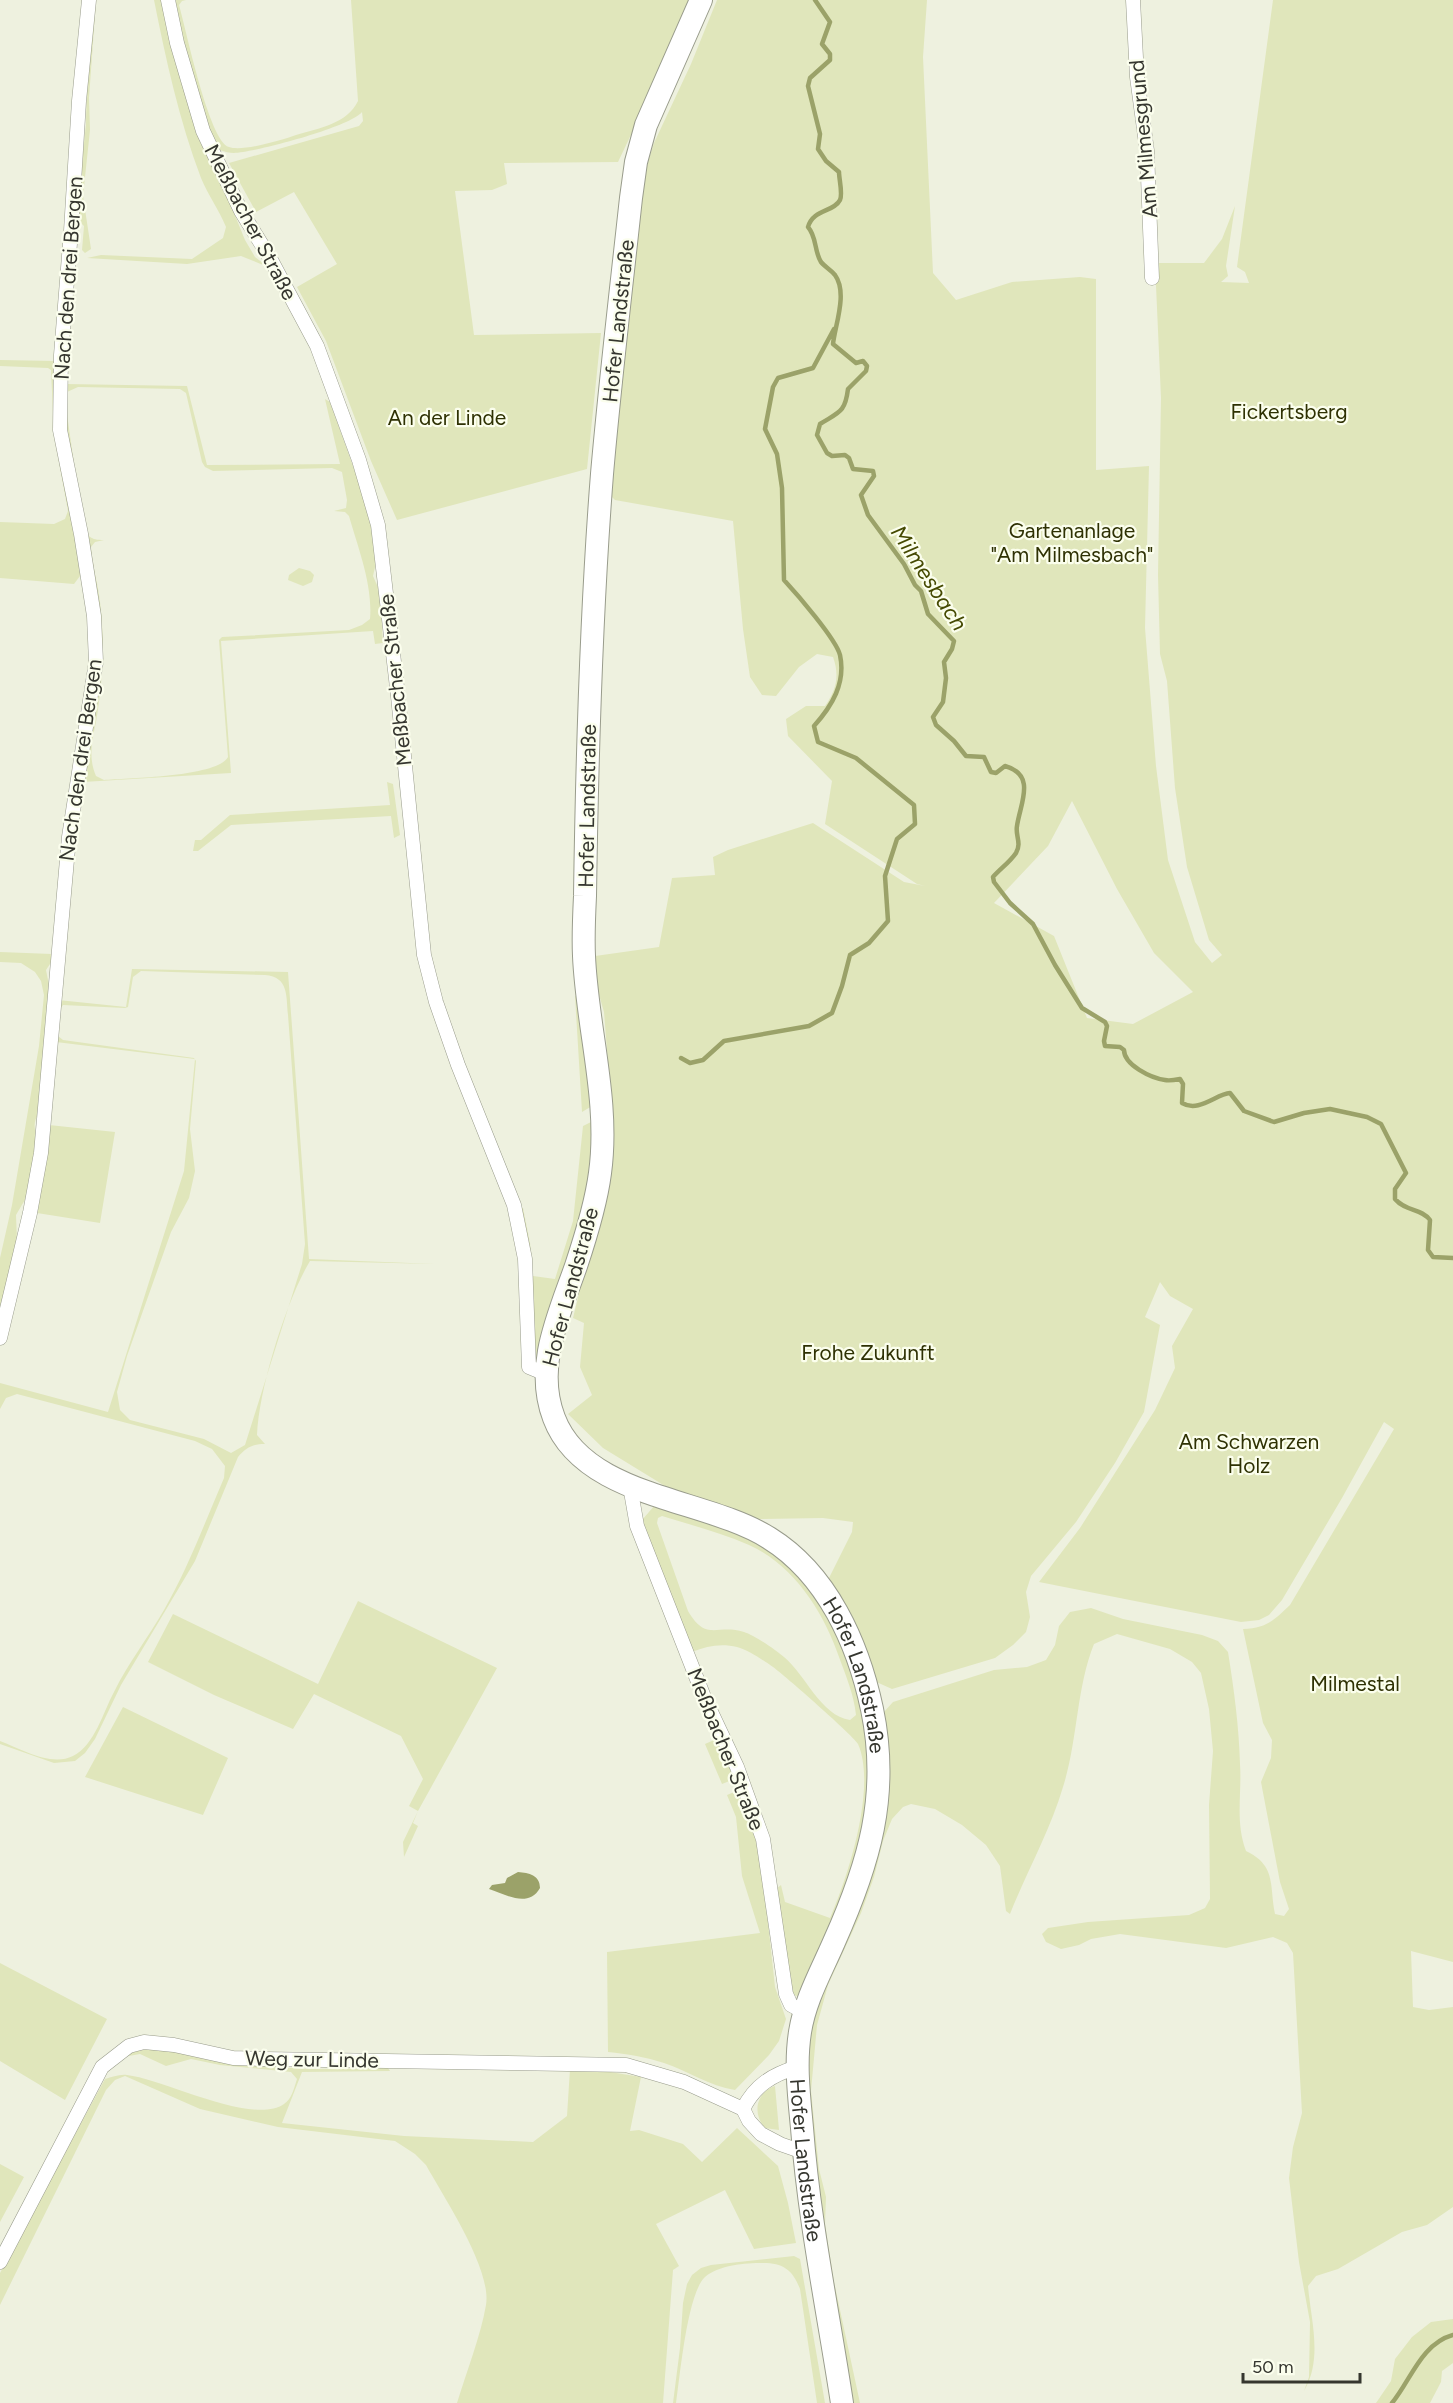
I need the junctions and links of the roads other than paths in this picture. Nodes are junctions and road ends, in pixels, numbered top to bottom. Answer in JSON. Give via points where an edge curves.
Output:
{"nodes":[{"id":1,"x":89,"y":0,"type":"edge"},
{"id":2,"x":168,"y":0,"type":"edge"},
{"id":3,"x":701,"y":0,"type":"edge"},
{"id":4,"x":1133,"y":0,"type":"edge"},
{"id":5,"x":1152,"y":278,"type":"dead end"},
{"id":6,"x":0,"y":1338,"type":"edge"},
{"id":7,"x":546,"y":1374,"type":"junction"},
{"id":8,"x":630,"y":1486,"type":"junction"},
{"id":9,"x":804,"y":2012,"type":"junction"},
{"id":10,"x":797,"y":2067,"type":"junction"},
{"id":11,"x":743,"y":2109,"type":"junction"},
{"id":12,"x":804,"y":2152,"type":"junction"},
{"id":13,"x":0,"y":2262,"type":"edge"},
{"id":14,"x":842,"y":2403,"type":"edge"}],
"edges":[{"from":1,"to":6,"type":"street","name":"Nach den drei Bergen","via":[[61,355],[60,430],[94,616],[96,662],[69,837],[41,1153]]},
{"from":2,"to":7,"type":"street","name":"Meßbacher Straße","via":[[203,131],[242,211],[317,346],[378,525],[424,955],[458,1065],[514,1205],[525,1259],[529,1367]]},
{"from":3,"to":7,"type":"main road","name":"Hofer Landstraße","via":[[646,125],[631,198],[603,471],[586,769],[584,957],[599,1095],[600,1174],[588,1228],[548,1353]]},
{"from":4,"to":5,"type":"street","name":"Am Milmesgrund","via":[[1137,76],[1147,151]]},
{"from":7,"to":8,"type":"main road","name":"Hofer Landstraße","via":[[551,1411],[565,1437],[591,1464]]},
{"from":8,"to":9,"type":"street","name":"Meßbacher Straße","via":[[637,1526],[763,1839],[786,1994],[791,2005]]},
{"from":8,"to":9,"type":"main road","name":"Hofer Landstraße","via":[[750,1528],[792,1555],[831,1601],[862,1672],[877,1736],[877,1812],[857,1890]]},
{"from":9,"to":10,"type":"main road","name":"Hofer Landstraße"},
{"from":10,"to":11,"type":"street","via":[[764,2081]]},
{"from":10,"to":12,"type":"main road","name":"Hofer Landstraße"},
{"from":11,"to":12,"type":"street","name":"Weg zur Linde","via":[[761,2134]]},
{"from":11,"to":13,"type":"street","name":"Weg zur Linde","via":[[684,2082],[626,2065],[233,2058],[144,2042],[129,2046],[102,2067]]},
{"from":12,"to":14,"type":"main road","name":"Hofer Landstraße"}]}
